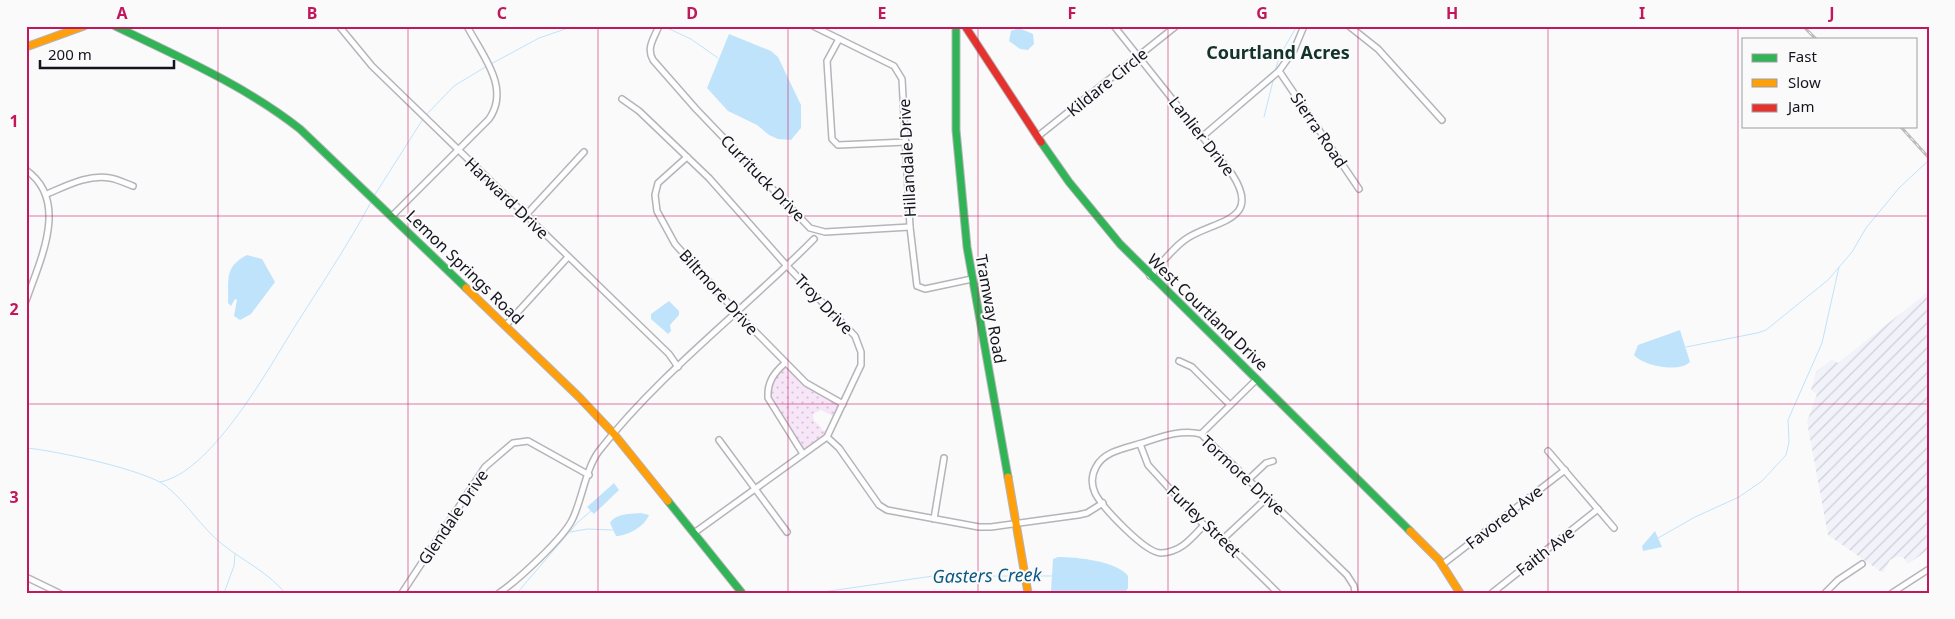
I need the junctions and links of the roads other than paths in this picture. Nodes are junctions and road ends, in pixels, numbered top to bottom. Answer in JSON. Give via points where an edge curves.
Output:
{"nodes":[{"id":1,"x":84,"y":26,"type":"edge"},
{"id":2,"x":115,"y":26,"type":"edge"},
{"id":3,"x":339,"y":26,"type":"edge"},
{"id":4,"x":467,"y":26,"type":"edge"},
{"id":5,"x":660,"y":26,"type":"edge"},
{"id":6,"x":813,"y":26,"type":"edge"},
{"id":7,"x":956,"y":26,"type":"edge"},
{"id":8,"x":965,"y":26,"type":"edge"},
{"id":9,"x":1114,"y":26,"type":"edge"},
{"id":10,"x":1176,"y":26,"type":"edge"},
{"id":11,"x":1304,"y":26,"type":"edge"},
{"id":12,"x":1349,"y":26,"type":"edge"},
{"id":13,"x":840,"y":39,"type":"junction"},
{"id":14,"x":26,"y":47,"type":"edge"},
{"id":15,"x":1138,"y":56,"type":"junction"},
{"id":16,"x":1280,"y":71,"type":"junction"},
{"id":17,"x":622,"y":99,"type":"dead end"},
{"id":18,"x":1442,"y":120,"type":"dead end"},
{"id":19,"x":1203,"y":136,"type":"junction"},
{"id":20,"x":1037,"y":137,"type":"junction"},
{"id":21,"x":906,"y":142,"type":"junction"},
{"id":22,"x":458,"y":149,"type":"junction"},
{"id":23,"x":584,"y":152,"type":"dead end"},
{"id":24,"x":687,"y":157,"type":"junction"},
{"id":25,"x":26,"y":170,"type":"edge"},
{"id":26,"x":133,"y":186,"type":"dead end"},
{"id":27,"x":1359,"y":189,"type":"dead end"},
{"id":28,"x":47,"y":194,"type":"junction"},
{"id":29,"x":392,"y":216,"type":"junction"},
{"id":30,"x":526,"y":216,"type":"junction"},
{"id":31,"x":910,"y":227,"type":"junction"},
{"id":32,"x":814,"y":239,"type":"dead end"},
{"id":33,"x":568,"y":257,"type":"junction"},
{"id":34,"x":788,"y":266,"type":"junction"},
{"id":35,"x":1150,"y":276,"type":"junction"},
{"id":36,"x":972,"y":279,"type":"junction"},
{"id":37,"x":26,"y":301,"type":"edge"},
{"id":38,"x":737,"y":313,"type":"junction"},
{"id":39,"x":506,"y":325,"type":"junction"},
{"id":40,"x":1179,"y":361,"type":"dead end"},
{"id":41,"x":785,"y":363,"type":"junction"},
{"id":42,"x":678,"y":367,"type":"junction"},
{"id":43,"x":1257,"y":380,"type":"junction"},
{"id":44,"x":843,"y":404,"type":"junction"},
{"id":45,"x":1230,"y":405,"type":"junction"},
{"id":46,"x":614,"y":434,"type":"junction"},
{"id":47,"x":1201,"y":434,"type":"junction"},
{"id":48,"x":827,"y":437,"type":"junction"},
{"id":49,"x":718,"y":440,"type":"dead end"},
{"id":50,"x":1140,"y":444,"type":"junction"},
{"id":51,"x":1548,"y":451,"type":"dead end"},
{"id":52,"x":803,"y":454,"type":"junction"},
{"id":53,"x":944,"y":458,"type":"dead end"},
{"id":54,"x":1273,"y":461,"type":"dead end"},
{"id":55,"x":1565,"y":470,"type":"junction"},
{"id":56,"x":589,"y":475,"type":"junction"},
{"id":57,"x":1249,"y":479,"type":"junction"},
{"id":58,"x":754,"y":488,"type":"junction"},
{"id":59,"x":1268,"y":497,"type":"junction"},
{"id":60,"x":1103,"y":503,"type":"junction"},
{"id":61,"x":1598,"y":509,"type":"junction"},
{"id":62,"x":934,"y":519,"type":"junction"},
{"id":63,"x":1016,"y":523,"type":"junction"},
{"id":64,"x":1204,"y":525,"type":"junction"},
{"id":65,"x":1614,"y":528,"type":"dead end"},
{"id":66,"x":787,"y":532,"type":"dead end"},
{"id":67,"x":694,"y":533,"type":"junction"},
{"id":68,"x":1223,"y":539,"type":"junction"},
{"id":69,"x":1443,"y":564,"type":"junction"},
{"id":70,"x":1862,"y":564,"type":"dead end"},
{"id":71,"x":1929,"y":569,"type":"edge"},
{"id":72,"x":26,"y":577,"type":"edge"},
{"id":73,"x":58,"y":593,"type":"edge"},
{"id":74,"x":402,"y":593,"type":"edge"},
{"id":75,"x":499,"y":593,"type":"edge"},
{"id":76,"x":742,"y":593,"type":"edge"},
{"id":77,"x":1028,"y":593,"type":"edge"},
{"id":78,"x":1278,"y":593,"type":"edge"},
{"id":79,"x":1355,"y":593,"type":"edge"},
{"id":80,"x":1460,"y":593,"type":"edge"},
{"id":81,"x":1492,"y":593,"type":"edge"},
{"id":82,"x":1825,"y":593,"type":"edge"},
{"id":83,"x":1892,"y":593,"type":"edge"}],
"edges":[{"from":1,"to":14,"type":"street"},
{"from":2,"to":29,"type":"street","name":"Lemon Springs Road","via":[[273,108],[300,129]]},
{"from":3,"to":22,"type":"street","name":"Harward Drive","via":[[372,66]]},
{"from":4,"to":22,"type":"street","via":[[494,78],[499,96],[489,119]]},
{"from":5,"to":31,"type":"street","name":"Currituck Drive","via":[[649,54],[696,109],[810,228],[825,232]]},
{"from":6,"to":13,"type":"street","name":"Hillandale Drive"},
{"from":7,"to":36,"type":"street","name":"Tramway Road","via":[[959,179]]},
{"from":8,"to":20,"type":"street","name":"West Courtland Drive"},
{"from":9,"to":15,"type":"street","name":"Lanlier Drive"},
{"from":10,"to":15,"type":"street","name":"Kildare Circle"},
{"from":11,"to":16,"type":"street"},
{"from":12,"to":18,"type":"street","via":[[1378,50]]},
{"from":13,"to":21,"type":"street","name":"Hillandale Drive","via":[[894,66],[900,73]]},
{"from":13,"to":21,"type":"street","via":[[827,61],[832,139],[838,145]]},
{"from":15,"to":19,"type":"street","name":"Lanlier Drive"},
{"from":15,"to":20,"type":"street","name":"Kildare Circle"},
{"from":16,"to":19,"type":"street"},
{"from":16,"to":27,"type":"street","name":"Sierra Road"},
{"from":17,"to":24,"type":"street","name":"Troy Drive"},
{"from":19,"to":35,"type":"street","name":"Lanlier Drive","via":[[1240,185],[1243,196],[1240,209],[1232,218],[1187,238]]},
{"from":20,"to":35,"type":"street","name":"West Courtland Drive","via":[[1101,222]]},
{"from":21,"to":31,"type":"street","name":"Hillandale Drive"},
{"from":22,"to":29,"type":"street"},
{"from":22,"to":30,"type":"street","name":"Harward Drive"},
{"from":23,"to":30,"type":"street"},
{"from":24,"to":34,"type":"street","name":"Troy Drive"},
{"from":24,"to":38,"type":"street","name":"Biltmore Drive","via":[[658,183],[655,195],[657,211],[675,244]]},
{"from":25,"to":28,"type":"street","via":[[35,176]]},
{"from":26,"to":28,"type":"street","via":[[109,178],[95,178],[78,181]]},
{"from":28,"to":37,"type":"street","via":[[49,228]]},
{"from":29,"to":39,"type":"street","name":"Lemon Springs Road"},
{"from":30,"to":33,"type":"street","name":"Harward Drive"},
{"from":31,"to":36,"type":"street","name":"Hillandale Drive","via":[[917,286],[925,289]]},
{"from":32,"to":34,"type":"street"},
{"from":33,"to":39,"type":"street"},
{"from":33,"to":42,"type":"street","name":"Harward Drive","via":[[669,354]]},
{"from":34,"to":38,"type":"street"},
{"from":34,"to":44,"type":"street","name":"Troy Drive","via":[[860,343],[861,365]]},
{"from":35,"to":43,"type":"street","name":"West Courtland Drive"},
{"from":36,"to":63,"type":"street","name":"Tramway Road"},
{"from":38,"to":41,"type":"street","name":"Biltmore Drive"},
{"from":38,"to":42,"type":"street"},
{"from":39,"to":46,"type":"street","name":"Lemon Springs Road"},
{"from":40,"to":45,"type":"street","via":[[1192,367]]},
{"from":41,"to":44,"type":"street","name":"Biltmore Drive","via":[[812,389]]},
{"from":41,"to":52,"type":"street","via":[[772,376],[768,398]]},
{"from":42,"to":46,"type":"street"},
{"from":43,"to":45,"type":"street"},
{"from":43,"to":69,"type":"street","name":"West Courtland Drive"},
{"from":44,"to":48,"type":"street","name":"Troy Drive"},
{"from":45,"to":47,"type":"street"},
{"from":46,"to":56,"type":"street","via":[[596,455]]},
{"from":46,"to":67,"type":"street","name":"Lemon Springs Road"},
{"from":47,"to":50,"type":"street","name":"Tormore Drive","via":[[1189,431]]},
{"from":47,"to":57,"type":"street","name":"Tormore Drive"},
{"from":48,"to":52,"type":"street","name":"Troy Drive"},
{"from":48,"to":62,"type":"street","via":[[839,448],[879,505],[887,510]]},
{"from":49,"to":58,"type":"street"},
{"from":50,"to":60,"type":"street","name":"Tormore Drive","via":[[1116,451],[1096,466],[1091,480],[1095,494]]},
{"from":50,"to":64,"type":"street","name":"Furley Street","via":[[1148,465]]},
{"from":51,"to":55,"type":"street"},
{"from":52,"to":58,"type":"street","name":"Troy Drive"},
{"from":53,"to":62,"type":"street"},
{"from":54,"to":57,"type":"street","via":[[1266,463]]},
{"from":55,"to":61,"type":"street"},
{"from":55,"to":69,"type":"street","name":"Favored Ave"},
{"from":56,"to":74,"type":"street","name":"Glendale Drive","via":[[528,441],[508,446],[485,467]]},
{"from":56,"to":75,"type":"street","via":[[571,523]]},
{"from":57,"to":59,"type":"street","name":"Tormore Drive"},
{"from":58,"to":66,"type":"street"},
{"from":58,"to":67,"type":"street","name":"Troy Drive"},
{"from":59,"to":68,"type":"street"},
{"from":59,"to":79,"type":"street","name":"Tormore Drive","via":[[1347,575]]},
{"from":60,"to":63,"type":"street","via":[[1087,513]]},
{"from":60,"to":64,"type":"street","name":"Tormore Drive","via":[[1143,546],[1158,553],[1175,551],[1187,544]]},
{"from":61,"to":65,"type":"street"},
{"from":61,"to":81,"type":"street","name":"Faith Ave"},
{"from":62,"to":63,"type":"street","via":[[979,527]]},
{"from":63,"to":77,"type":"street","name":"Tramway Road"},
{"from":64,"to":68,"type":"street","name":"Furley Street"},
{"from":67,"to":76,"type":"street","name":"Lemon Springs Road"},
{"from":68,"to":78,"type":"street","name":"Furley Street"},
{"from":69,"to":80,"type":"street","name":"West Courtland Drive"},
{"from":70,"to":82,"type":"street"},
{"from":71,"to":83,"type":"street"},
{"from":72,"to":73,"type":"street"}]}
